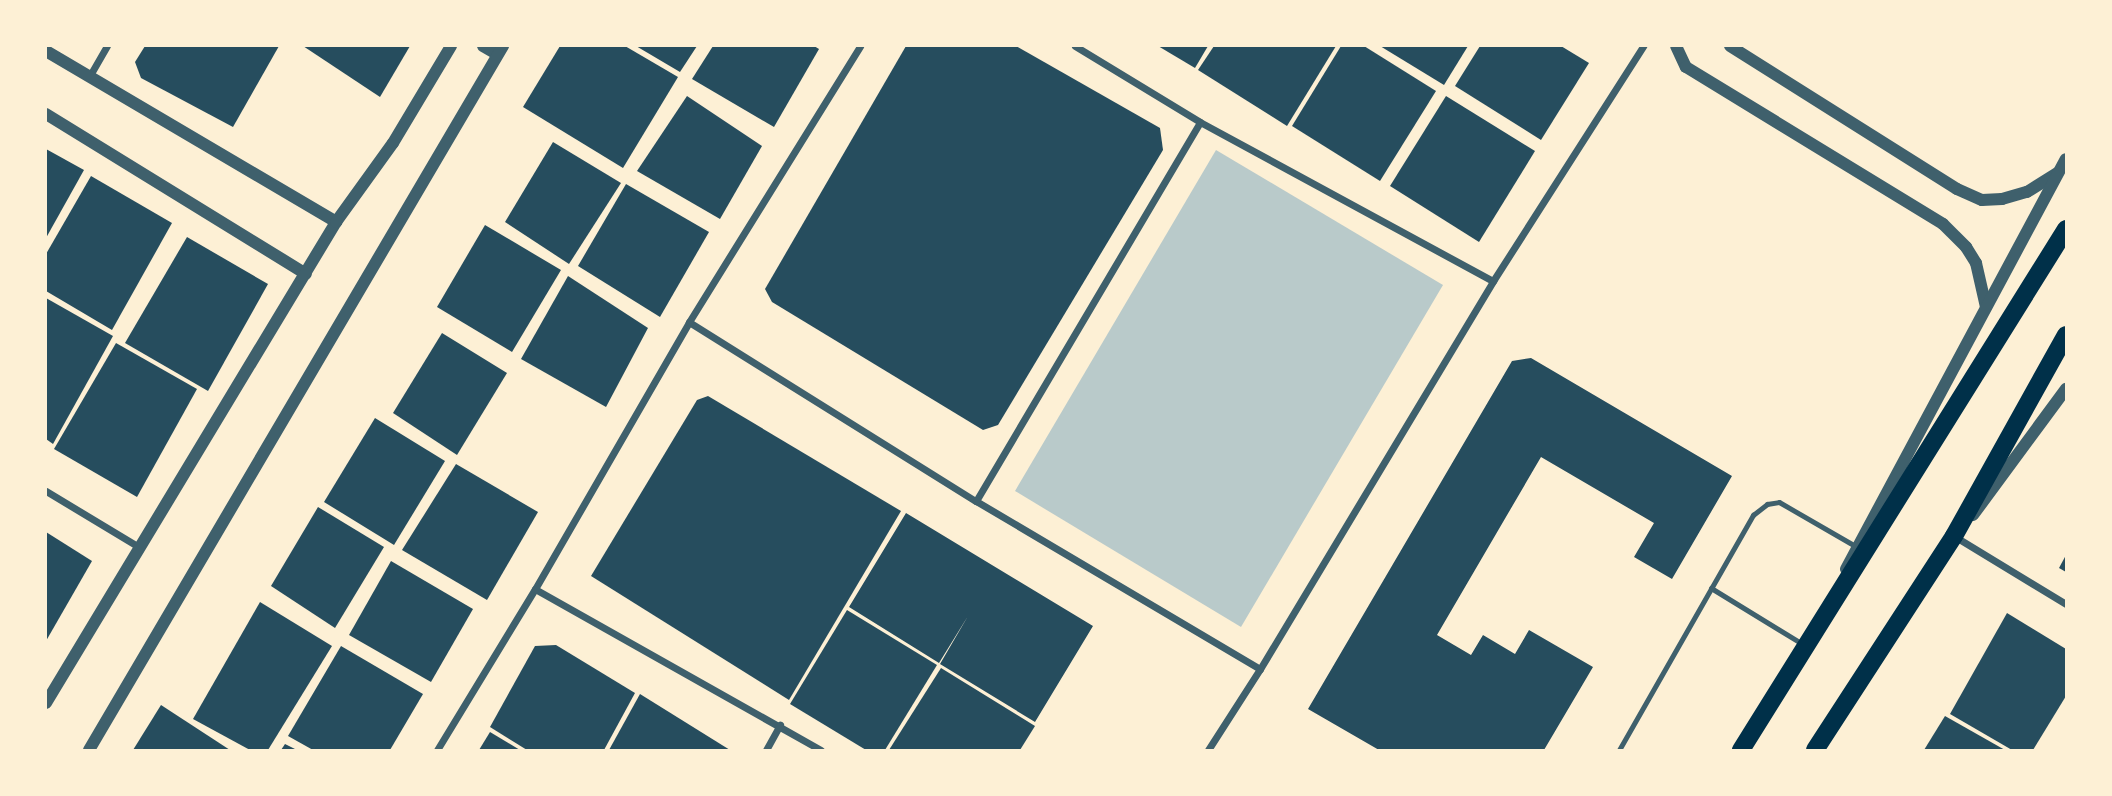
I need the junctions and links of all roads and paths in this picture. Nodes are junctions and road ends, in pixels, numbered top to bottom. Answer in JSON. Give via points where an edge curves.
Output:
{"nodes":[{"id":1,"x":107,"y":46,"type":"edge"},
{"id":2,"x":451,"y":46,"type":"edge"},
{"id":3,"x":483,"y":46,"type":"edge"},
{"id":4,"x":860,"y":46,"type":"edge"},
{"id":5,"x":1075,"y":46,"type":"edge"},
{"id":6,"x":1643,"y":46,"type":"edge"},
{"id":7,"x":1676,"y":46,"type":"edge"},
{"id":8,"x":1730,"y":46,"type":"edge"},
{"id":9,"x":500,"y":50,"type":"edge"},
{"id":10,"x":46,"y":51,"type":"edge"},
{"id":11,"x":89,"y":77,"type":"junction"},
{"id":12,"x":46,"y":114,"type":"edge"},
{"id":13,"x":1200,"y":122,"type":"junction"},
{"id":14,"x":2067,"y":159,"type":"edge"},
{"id":15,"x":2058,"y":173,"type":"junction"},
{"id":16,"x":336,"y":222,"type":"junction"},
{"id":17,"x":2067,"y":229,"type":"edge"},
{"id":18,"x":306,"y":274,"type":"junction"},
{"id":19,"x":1493,"y":281,"type":"junction"},
{"id":20,"x":1986,"y":307,"type":"junction"},
{"id":21,"x":689,"y":322,"type":"junction"},
{"id":22,"x":2067,"y":335,"type":"edge"},
{"id":23,"x":2067,"y":389,"type":"edge"},
{"id":24,"x":46,"y":491,"type":"edge"},
{"id":25,"x":976,"y":501,"type":"junction"},
{"id":26,"x":1954,"y":536,"type":"junction"},
{"id":27,"x":139,"y":547,"type":"junction"},
{"id":28,"x":1857,"y":547,"type":"junction"},
{"id":29,"x":1712,"y":588,"type":"junction"},
{"id":30,"x":535,"y":589,"type":"junction"},
{"id":31,"x":2067,"y":604,"type":"edge"},
{"id":32,"x":1807,"y":645,"type":"junction"},
{"id":33,"x":1260,"y":669,"type":"junction"},
{"id":34,"x":46,"y":703,"type":"edge"},
{"id":35,"x":780,"y":725,"type":"junction"},
{"id":36,"x":89,"y":751,"type":"edge"},
{"id":37,"x":437,"y":751,"type":"edge"},
{"id":38,"x":766,"y":751,"type":"edge"},
{"id":39,"x":821,"y":751,"type":"edge"},
{"id":40,"x":1208,"y":751,"type":"edge"},
{"id":41,"x":1619,"y":751,"type":"edge"},
{"id":42,"x":1741,"y":751,"type":"edge"},
{"id":43,"x":1815,"y":751,"type":"edge"}],
"edges":[{"from":1,"to":11,"type":"street"},
{"from":2,"to":16,"type":"street","via":[[393,143]]},
{"from":3,"to":9,"type":"street"},
{"from":4,"to":21,"type":"street"},
{"from":5,"to":13,"type":"street"},
{"from":6,"to":19,"type":"street"},
{"from":7,"to":20,"type":"street","via":[[1686,67],[1943,224],[1976,263]]},
{"from":8,"to":15,"type":"street","via":[[1957,189],[1982,200],[2027,192]]},
{"from":9,"to":36,"type":"street"},
{"from":10,"to":11,"type":"street"},
{"from":11,"to":16,"type":"street"},
{"from":12,"to":18,"type":"street"},
{"from":13,"to":19,"type":"street"},
{"from":13,"to":25,"type":"street"},
{"from":14,"to":15,"type":"street"},
{"from":15,"to":20,"type":"street"},
{"from":16,"to":18,"type":"street"},
{"from":17,"to":32,"type":"main road"},
{"from":18,"to":27,"type":"street"},
{"from":19,"to":33,"type":"street"},
{"from":20,"to":28,"type":"street"},
{"from":21,"to":25,"type":"street"},
{"from":21,"to":30,"type":"street"},
{"from":22,"to":26,"type":"main road"},
{"from":23,"to":26,"type":"street"},
{"from":24,"to":27,"type":"street"},
{"from":25,"to":33,"type":"street"},
{"from":26,"to":31,"type":"street"},
{"from":26,"to":43,"type":"main road"},
{"from":27,"to":34,"type":"street"},
{"from":28,"to":29,"type":"lane","via":[[1779,502],[1767,505],[1753,515]]},
{"from":28,"to":32,"type":"street"},
{"from":29,"to":32,"type":"lane"},
{"from":29,"to":41,"type":"lane"},
{"from":30,"to":35,"type":"street"},
{"from":30,"to":37,"type":"street"},
{"from":32,"to":42,"type":"main road"},
{"from":33,"to":40,"type":"street"},
{"from":35,"to":38,"type":"street"},
{"from":35,"to":39,"type":"street"}]}
